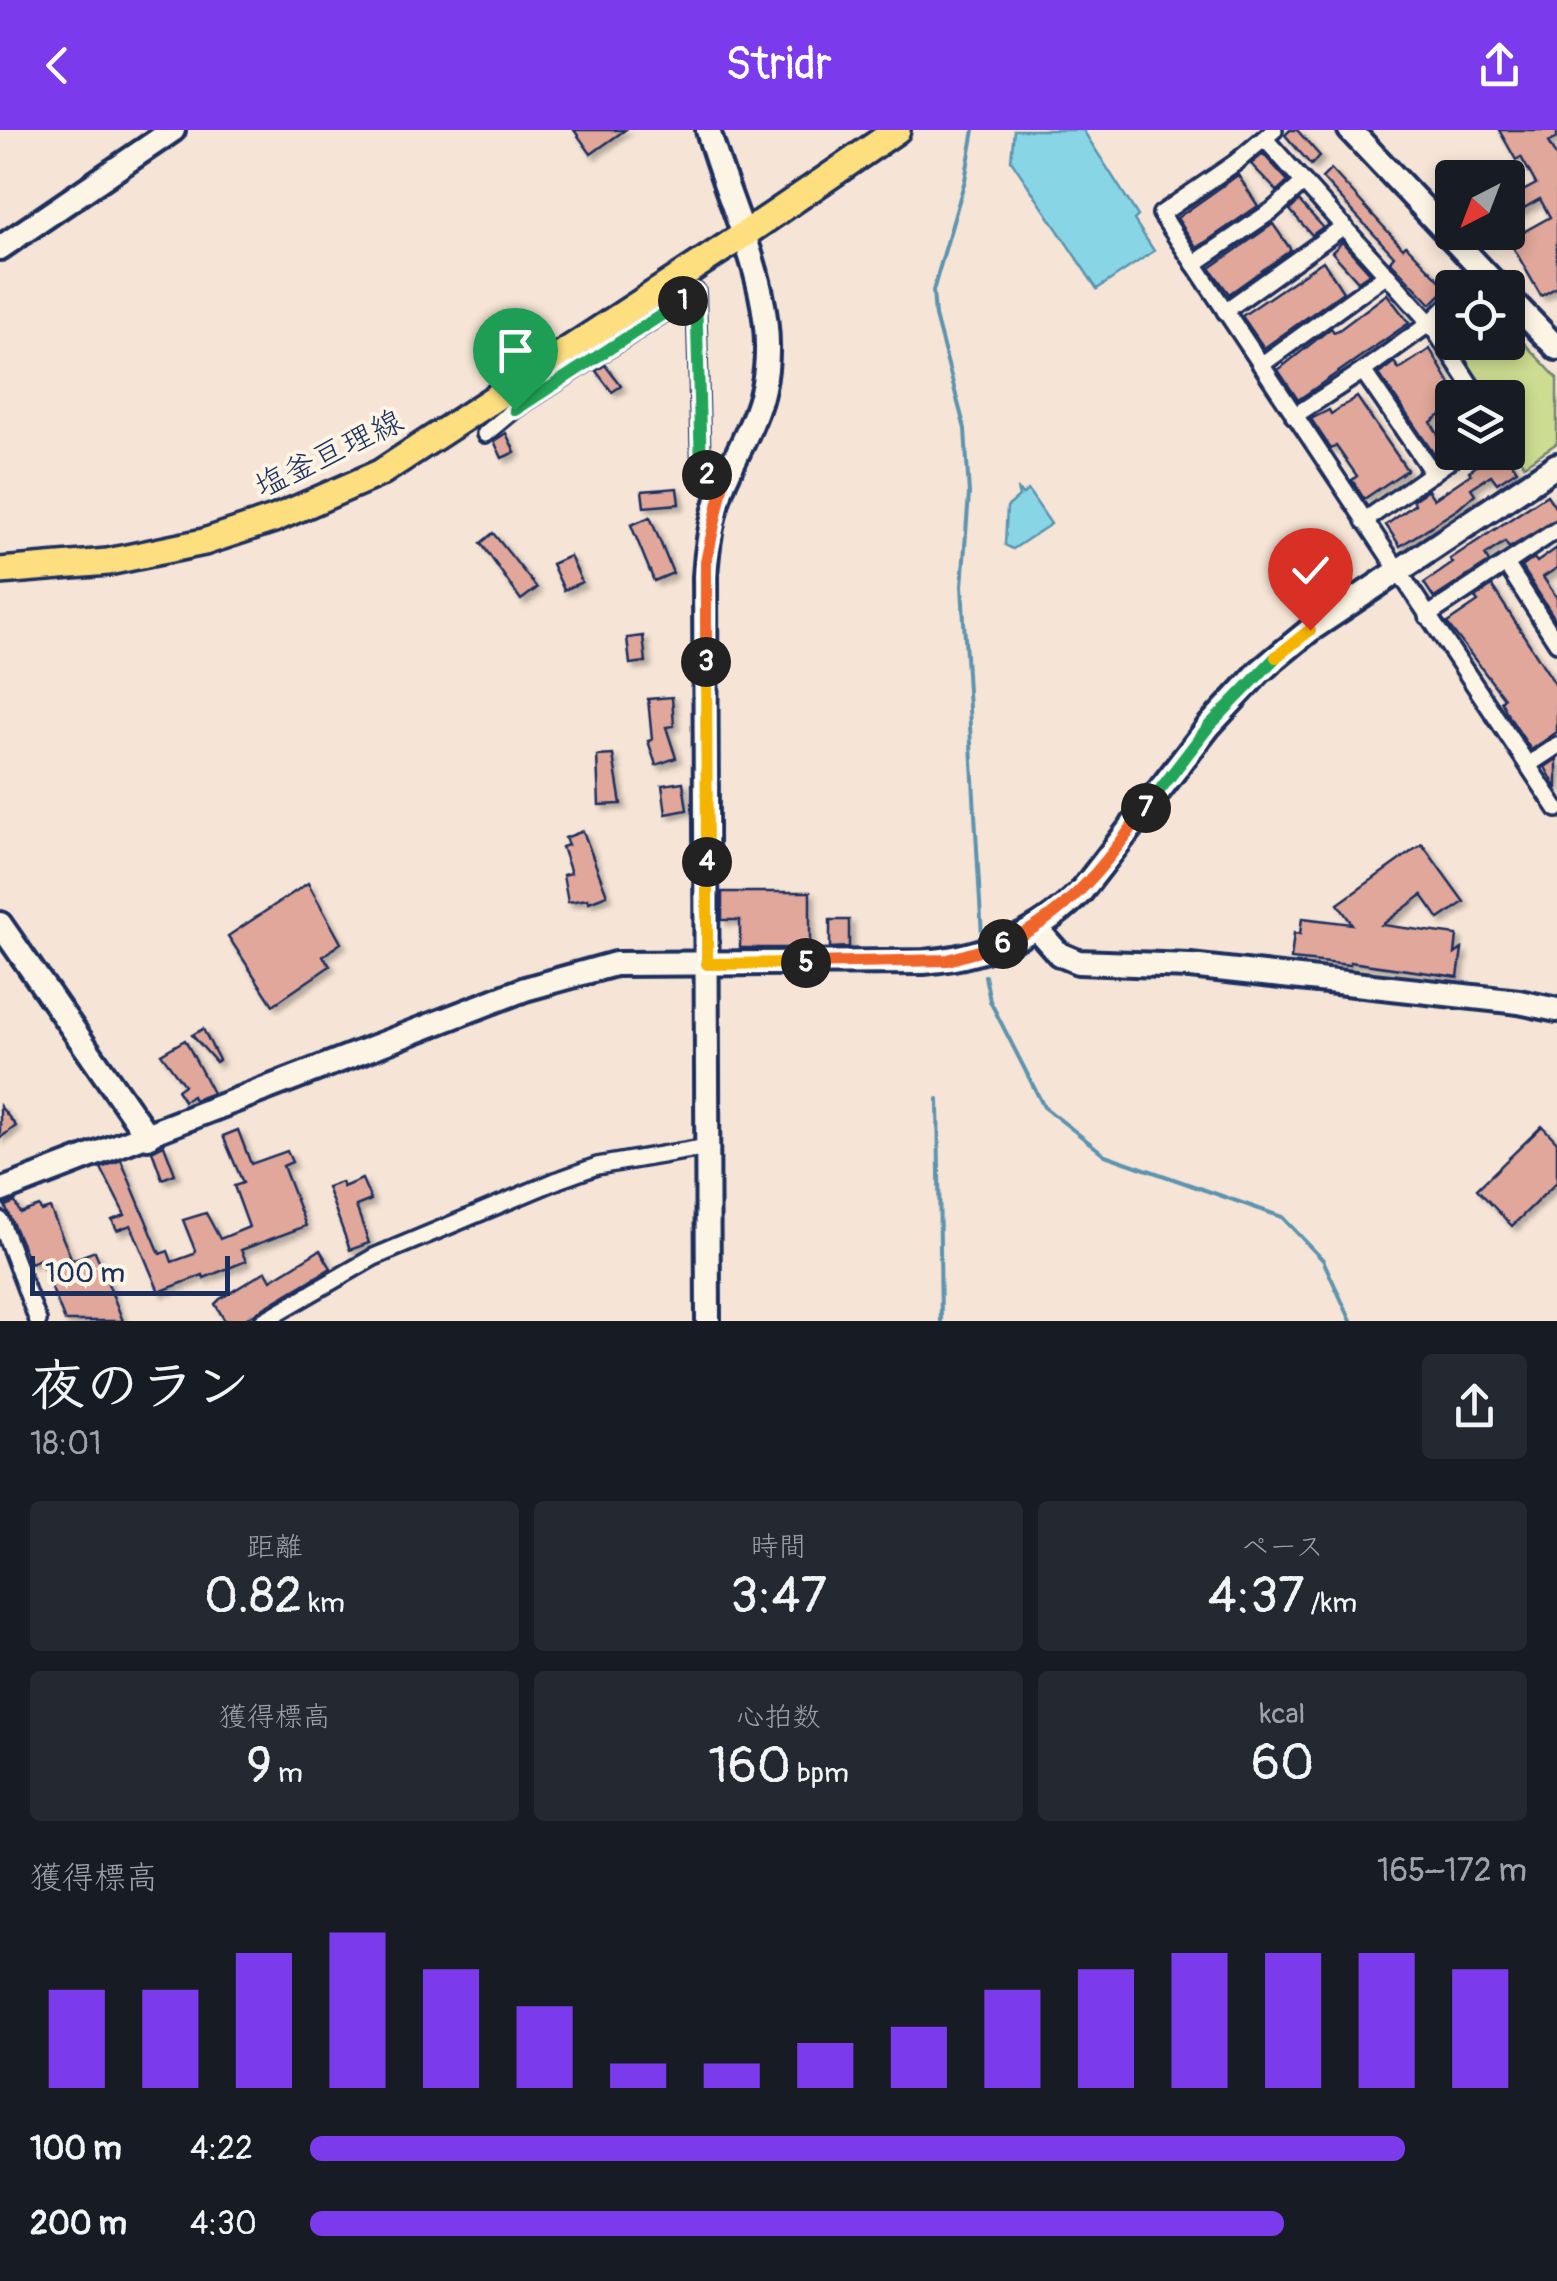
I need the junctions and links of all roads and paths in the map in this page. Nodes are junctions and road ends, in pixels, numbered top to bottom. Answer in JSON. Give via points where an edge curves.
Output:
{"nodes":[{"id":1,"x":173,"y":130,"type":"edge"},
{"id":2,"x":708,"y":130,"type":"edge"},
{"id":3,"x":897,"y":130,"type":"edge"},
{"id":4,"x":1350,"y":130,"type":"edge"},
{"id":5,"x":1270,"y":134,"type":"edge"},
{"id":6,"x":1304,"y":182,"type":"junction"},
{"id":7,"x":1344,"y":226,"type":"junction"},
{"id":8,"x":742,"y":236,"type":"junction"},
{"id":9,"x":0,"y":248,"type":"edge"},
{"id":10,"x":1194,"y":264,"type":"junction"},
{"id":11,"x":1473,"y":270,"type":"edge"},
{"id":12,"x":1387,"y":274,"type":"junction"},
{"id":13,"x":1225,"y":311,"type":"junction"},
{"id":14,"x":1525,"y":314,"type":"edge"},
{"id":15,"x":1435,"y":318,"type":"edge"},
{"id":16,"x":1430,"y":323,"type":"junction"},
{"id":17,"x":1557,"y":348,"type":"edge"},
{"id":18,"x":1260,"y":365,"type":"junction"},
{"id":19,"x":1362,"y":372,"type":"junction"},
{"id":20,"x":1467,"y":380,"type":"edge"},
{"id":21,"x":1294,"y":416,"type":"junction"},
{"id":22,"x":485,"y":434,"type":"dead end"},
{"id":23,"x":1557,"y":465,"type":"edge"},
{"id":24,"x":1436,"y":470,"type":"edge"},
{"id":25,"x":1432,"y":473,"type":"junction"},
{"id":26,"x":723,"y":483,"type":"junction"},
{"id":27,"x":1364,"y":521,"type":"junction"},
{"id":28,"x":1557,"y":530,"type":"edge"},
{"id":29,"x":1506,"y":564,"type":"junction"},
{"id":30,"x":0,"y":570,"type":"edge"},
{"id":31,"x":1397,"y":572,"type":"junction"},
{"id":32,"x":1427,"y":616,"type":"junction"},
{"id":33,"x":1557,"y":643,"type":"edge"},
{"id":34,"x":1557,"y":746,"type":"edge"},
{"id":35,"x":1528,"y":765,"type":"junction"},
{"id":36,"x":1557,"y":808,"type":"edge"},
{"id":37,"x":0,"y":924,"type":"edge"},
{"id":38,"x":1036,"y":928,"type":"junction"},
{"id":39,"x":707,"y":964,"type":"junction"},
{"id":40,"x":1557,"y":1010,"type":"edge"},
{"id":41,"x":148,"y":1137,"type":"junction"},
{"id":42,"x":708,"y":1147,"type":"junction"},
{"id":43,"x":0,"y":1192,"type":"edge"},
{"id":44,"x":0,"y":1220,"type":"edge"},
{"id":45,"x":275,"y":1318,"type":"edge"},
{"id":46,"x":38,"y":1321,"type":"edge"},
{"id":47,"x":708,"y":1321,"type":"edge"}],
"edges":[{"from":1,"to":9,"type":"street"},
{"from":2,"to":8,"type":"street"},
{"from":3,"to":8,"type":"main road","name":"塩釜亘理線"},
{"from":4,"to":11,"type":"street"},
{"from":5,"to":6,"type":"street"},
{"from":5,"to":10,"type":"street","via":[[1161,214]]},
{"from":6,"to":7,"type":"street"},
{"from":6,"to":10,"type":"street"},
{"from":7,"to":12,"type":"street"},
{"from":7,"to":13,"type":"street"},
{"from":8,"to":26,"type":"street","via":[[767,321],[768,355],[750,427]]},
{"from":8,"to":30,"type":"main road","name":"塩釜亘理線","via":[[380,474],[204,542],[108,562]]},
{"from":10,"to":13,"type":"street"},
{"from":12,"to":16,"type":"street"},
{"from":12,"to":18,"type":"street"},
{"from":13,"to":18,"type":"street"},
{"from":14,"to":17,"type":"street"},
{"from":15,"to":16,"type":"street"},
{"from":16,"to":19,"type":"street"},
{"from":16,"to":20,"type":"street"},
{"from":18,"to":21,"type":"street"},
{"from":19,"to":21,"type":"street"},
{"from":19,"to":25,"type":"street"},
{"from":21,"to":27,"type":"street"},
{"from":22,"to":26,"type":"street","via":[[696,292],[701,468]]},
{"from":23,"to":31,"type":"street"},
{"from":24,"to":25,"type":"street"},
{"from":25,"to":27,"type":"street"},
{"from":26,"to":39,"type":"street","via":[[704,577]]},
{"from":27,"to":31,"type":"street"},
{"from":28,"to":29,"type":"street"},
{"from":29,"to":32,"type":"street"},
{"from":29,"to":33,"type":"street"},
{"from":31,"to":32,"type":"street"},
{"from":31,"to":38,"type":"street","via":[[1259,672],[1209,726],[1088,884]]},
{"from":32,"to":35,"type":"street"},
{"from":34,"to":35,"type":"street"},
{"from":35,"to":36,"type":"street"},
{"from":37,"to":41,"type":"street"},
{"from":38,"to":39,"type":"street","via":[[989,951],[948,960]]},
{"from":38,"to":40,"type":"street","via":[[1059,954],[1078,962],[1190,966]]},
{"from":39,"to":41,"type":"street","via":[[614,964],[525,990]]},
{"from":39,"to":42,"type":"street"},
{"from":41,"to":43,"type":"street"},
{"from":42,"to":45,"type":"street","via":[[598,1166],[558,1180],[374,1257]]},
{"from":42,"to":47,"type":"street"},
{"from":44,"to":46,"type":"street"}]}
